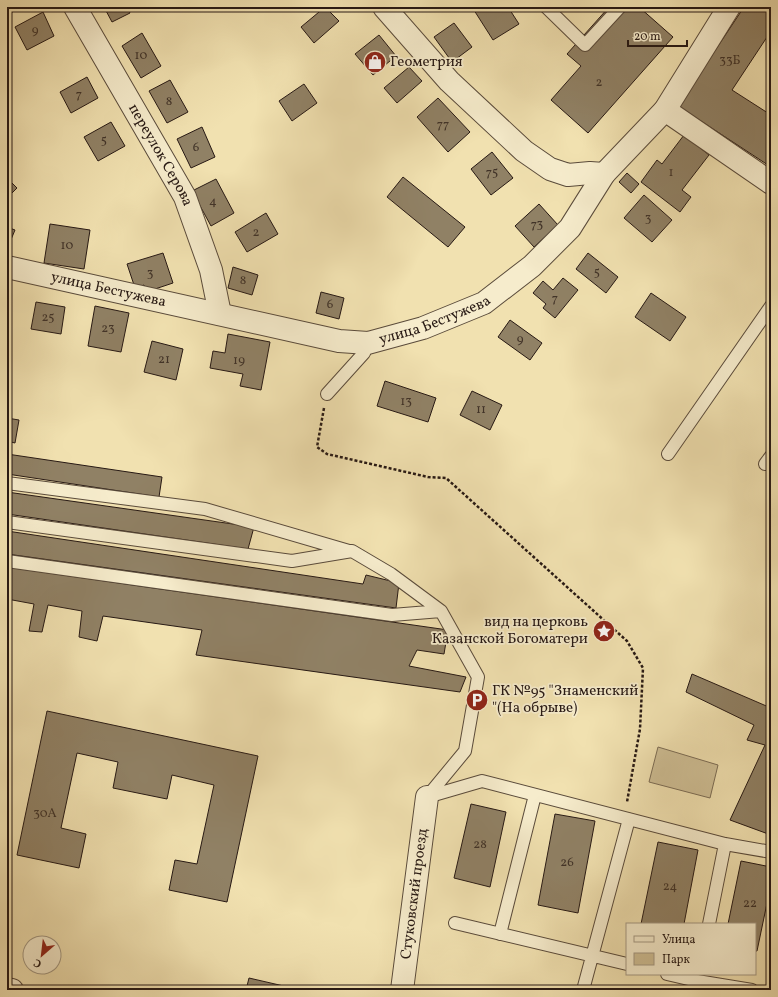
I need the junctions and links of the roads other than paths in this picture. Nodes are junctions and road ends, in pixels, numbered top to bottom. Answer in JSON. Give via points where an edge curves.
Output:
{"nodes":[{"id":1,"x":76,"y":7,"type":"edge"},
{"id":2,"x":384,"y":7,"type":"edge"},
{"id":3,"x":546,"y":7,"type":"edge"},
{"id":4,"x":620,"y":7,"type":"edge"},
{"id":5,"x":729,"y":7,"type":"edge"},
{"id":6,"x":665,"y":110,"type":"junction"},
{"id":7,"x":604,"y":174,"type":"junction"},
{"id":8,"x":771,"y":183,"type":"edge"},
{"id":9,"x":7,"y":267,"type":"edge"},
{"id":10,"x":771,"y":306,"type":"edge"},
{"id":11,"x":220,"y":314,"type":"junction"},
{"id":12,"x":368,"y":344,"type":"junction"},
{"id":13,"x":327,"y":394,"type":"road end"},
{"id":14,"x":668,"y":454,"type":"dead end"},
{"id":15,"x":7,"y":483,"type":"edge"},
{"id":16,"x":7,"y":522,"type":"edge"},
{"id":17,"x":352,"y":551,"type":"junction"},
{"id":18,"x":7,"y":561,"type":"edge"},
{"id":19,"x":441,"y":611,"type":"junction"},
{"id":20,"x":535,"y":795,"type":"junction"},
{"id":21,"x":427,"y":797,"type":"junction"},
{"id":22,"x":626,"y":818,"type":"junction"},
{"id":23,"x":725,"y":844,"type":"junction"},
{"id":24,"x":771,"y":852,"type":"edge"},
{"id":25,"x":455,"y":923,"type":"dead end"},
{"id":26,"x":709,"y":923,"type":"edge"},
{"id":27,"x":500,"y":934,"type":"junction"},
{"id":28,"x":592,"y":956,"type":"junction"},
{"id":29,"x":626,"y":964,"type":"edge"},
{"id":30,"x":675,"y":975,"type":"edge"},
{"id":31,"x":698,"y":978,"type":"edge"},
{"id":32,"x":7,"y":989,"type":"edge"},
{"id":33,"x":12,"y":990,"type":"edge"},
{"id":34,"x":402,"y":990,"type":"edge"},
{"id":35,"x":583,"y":990,"type":"edge"},
{"id":36,"x":752,"y":990,"type":"edge"}],
"edges":[{"from":1,"to":11,"type":"street","name":"переулок Серова","via":[[185,197],[211,270]]},
{"from":2,"to":7,"type":"street","via":[[449,81],[524,151],[550,169],[568,175]]},
{"from":3,"to":4,"type":"lane","via":[[585,45]]},
{"from":5,"to":6,"type":"street","name":"улица Бестужева"},
{"from":6,"to":7,"type":"street","name":"улица Бестужева"},
{"from":6,"to":8,"type":"street"},
{"from":7,"to":12,"type":"street","name":"улица Бестужева","via":[[570,228],[532,266],[484,303],[423,328]]},
{"from":9,"to":11,"type":"street","name":"улица Бестужева"},
{"from":10,"to":14,"type":"lane"},
{"from":11,"to":12,"type":"street","name":"улица Бестужева","via":[[340,341]]},
{"from":12,"to":13,"type":"lane","via":[[364,353]]},
{"from":15,"to":17,"type":"lane","via":[[205,509]]},
{"from":16,"to":17,"type":"lane","via":[[292,562]]},
{"from":17,"to":19,"type":"lane","via":[[391,574]]},
{"from":18,"to":19,"type":"lane","via":[[392,615]]},
{"from":19,"to":21,"type":"lane","via":[[478,677],[464,751]]},
{"from":20,"to":21,"type":"lane","via":[[482,782]]},
{"from":20,"to":22,"type":"lane"},
{"from":20,"to":27,"type":"lane"},
{"from":21,"to":34,"type":"street","name":"Стуковский проезд"},
{"from":22,"to":23,"type":"lane"},
{"from":22,"to":28,"type":"lane"},
{"from":23,"to":24,"type":"lane"},
{"from":23,"to":26,"type":"lane"},
{"from":25,"to":27,"type":"lane"},
{"from":27,"to":28,"type":"lane"},
{"from":28,"to":29,"type":"lane"},
{"from":28,"to":35,"type":"lane"},
{"from":30,"to":31,"type":"lane"},
{"from":31,"to":36,"type":"lane"},
{"from":32,"to":33,"type":"street"}]}
